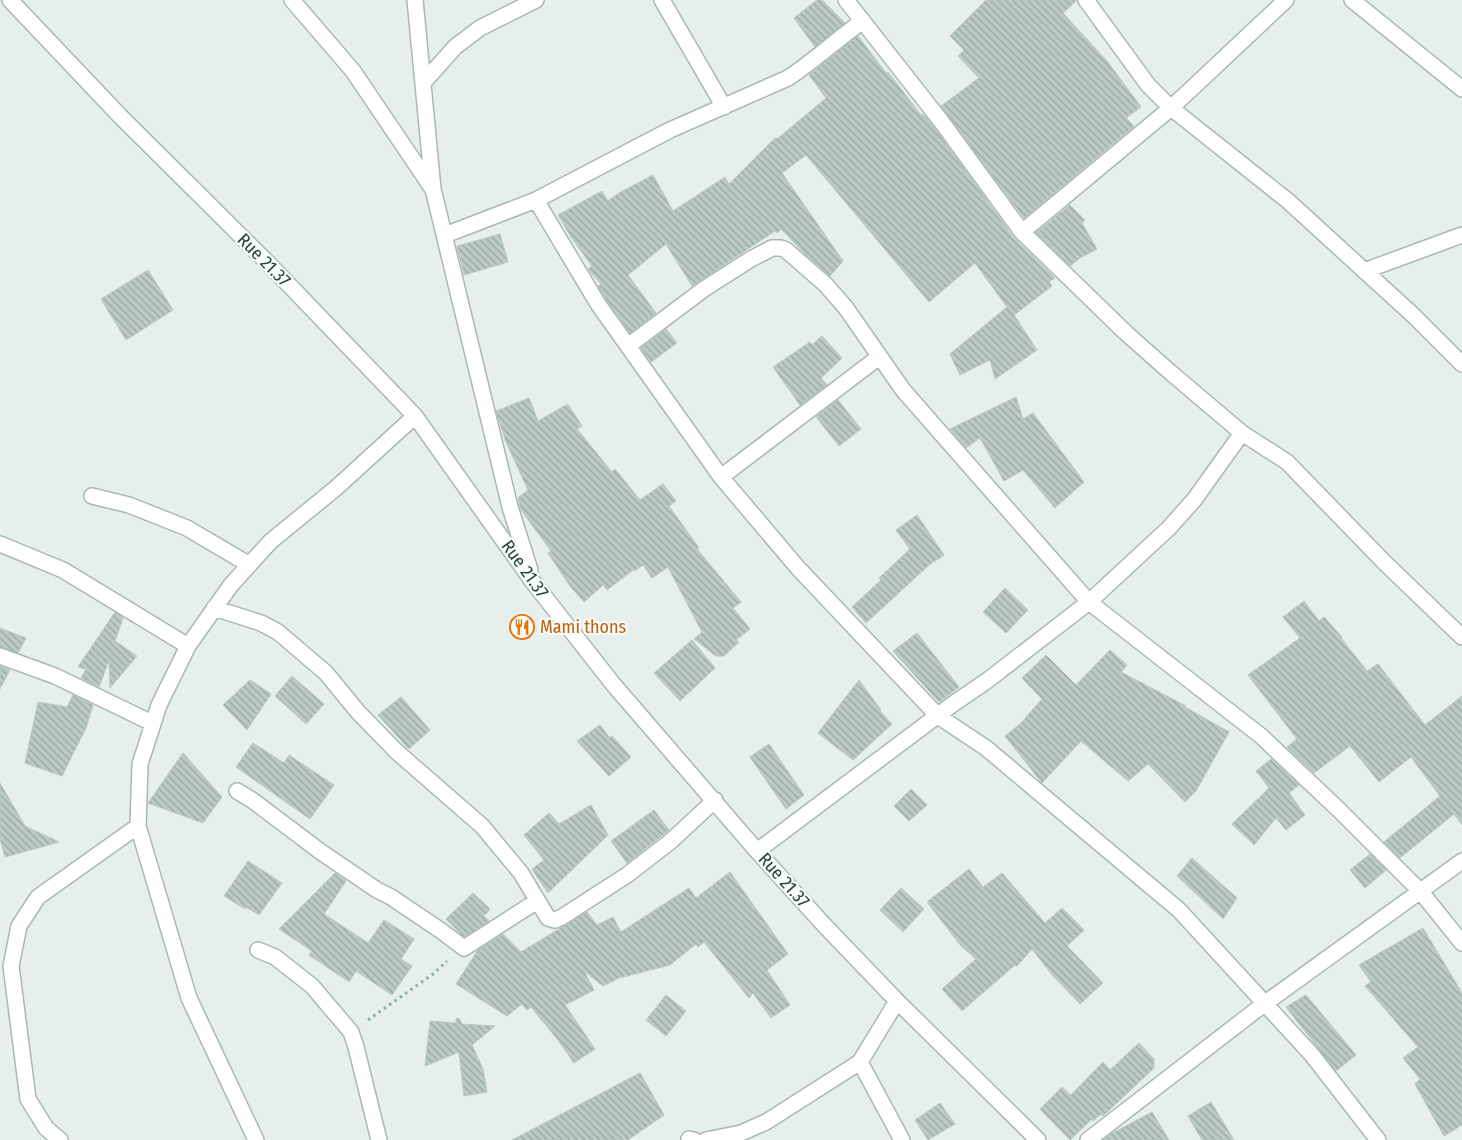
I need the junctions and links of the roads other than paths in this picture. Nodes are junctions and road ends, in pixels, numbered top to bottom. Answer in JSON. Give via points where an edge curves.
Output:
{"nodes":[{"id":1,"x":10,"y":0,"type":"edge"},
{"id":2,"x":292,"y":0,"type":"edge"},
{"id":3,"x":415,"y":0,"type":"edge"},
{"id":4,"x":536,"y":0,"type":"edge"},
{"id":5,"x":662,"y":0,"type":"edge"},
{"id":6,"x":846,"y":0,"type":"edge"},
{"id":7,"x":1086,"y":0,"type":"edge"},
{"id":8,"x":1286,"y":0,"type":"edge"},
{"id":9,"x":1352,"y":0,"type":"edge"},
{"id":10,"x":863,"y":21,"type":"junction"},
{"id":11,"x":423,"y":84,"type":"junction"},
{"id":12,"x":1462,"y":89,"type":"edge"},
{"id":13,"x":724,"y":106,"type":"junction"},
{"id":14,"x":1170,"y":108,"type":"junction"},
{"id":15,"x":433,"y":189,"type":"junction"},
{"id":16,"x":536,"y":200,"type":"junction"},
{"id":17,"x":1022,"y":232,"type":"junction"},
{"id":18,"x":445,"y":235,"type":"junction"},
{"id":19,"x":1462,"y":235,"type":"edge"},
{"id":20,"x":1364,"y":271,"type":"junction"},
{"id":21,"x":628,"y":346,"type":"junction"},
{"id":22,"x":879,"y":357,"type":"junction"},
{"id":23,"x":1462,"y":364,"type":"edge"},
{"id":24,"x":415,"y":416,"type":"junction"},
{"id":25,"x":1242,"y":433,"type":"junction"},
{"id":26,"x":721,"y":477,"type":"junction"},
{"id":27,"x":92,"y":496,"type":"dead end"},
{"id":28,"x":0,"y":544,"type":"edge"},
{"id":29,"x":248,"y":564,"type":"junction"},
{"id":30,"x":533,"y":582,"type":"junction"},
{"id":31,"x":1089,"y":602,"type":"junction"},
{"id":32,"x":214,"y":608,"type":"junction"},
{"id":33,"x":1462,"y":637,"type":"edge"},
{"id":34,"x":188,"y":646,"type":"junction"},
{"id":35,"x":0,"y":656,"type":"edge"},
{"id":36,"x":938,"y":716,"type":"junction"},
{"id":37,"x":152,"y":723,"type":"junction"},
{"id":38,"x":237,"y":790,"type":"dead end"},
{"id":39,"x":715,"y":800,"type":"junction"},
{"id":40,"x":138,"y":826,"type":"junction"},
{"id":41,"x":758,"y":851,"type":"junction"},
{"id":42,"x":1462,"y":861,"type":"edge"},
{"id":43,"x":1420,"y":892,"type":"junction"},
{"id":44,"x":537,"y":901,"type":"junction"},
{"id":45,"x":1462,"y":943,"type":"edge"},
{"id":46,"x":258,"y":950,"type":"dead end"},
{"id":47,"x":898,"y":1001,"type":"junction"},
{"id":48,"x":1264,"y":1004,"type":"junction"},
{"id":49,"x":860,"y":1062,"type":"junction"},
{"id":50,"x":60,"y":1140,"type":"edge"},
{"id":51,"x":256,"y":1140,"type":"edge"},
{"id":52,"x":379,"y":1140,"type":"edge"},
{"id":53,"x":706,"y":1140,"type":"edge"},
{"id":54,"x":902,"y":1140,"type":"edge"},
{"id":55,"x":1038,"y":1140,"type":"edge"},
{"id":56,"x":1088,"y":1140,"type":"edge"},
{"id":57,"x":1378,"y":1140,"type":"edge"}],
"edges":[{"from":1,"to":24,"type":"street","name":"Rue 21.37"},
{"from":2,"to":15,"type":"street","via":[[353,71]]},
{"from":3,"to":11,"type":"street"},
{"from":4,"to":11,"type":"street","via":[[480,28],[455,47]]},
{"from":5,"to":13,"type":"street"},
{"from":6,"to":10,"type":"street"},
{"from":7,"to":14,"type":"street","via":[[1143,80]]},
{"from":8,"to":14,"type":"street"},
{"from":9,"to":12,"type":"street"},
{"from":10,"to":13,"type":"street","via":[[788,78]]},
{"from":10,"to":17,"type":"street"},
{"from":11,"to":15,"type":"street"},
{"from":13,"to":16,"type":"street","via":[[670,130]]},
{"from":14,"to":17,"type":"street"},
{"from":14,"to":20,"type":"street","via":[[1288,202]]},
{"from":15,"to":18,"type":"street"},
{"from":16,"to":18,"type":"street"},
{"from":16,"to":21,"type":"street","via":[[598,304]]},
{"from":17,"to":25,"type":"street","via":[[1126,333]]},
{"from":18,"to":30,"type":"street","via":[[510,507]]},
{"from":19,"to":20,"type":"street"},
{"from":20,"to":23,"type":"street"},
{"from":21,"to":22,"type":"street","via":[[712,284],[766,250],[776,248],[786,250],[825,284],[846,308]]},
{"from":21,"to":26,"type":"street"},
{"from":22,"to":26,"type":"street"},
{"from":22,"to":31,"type":"street","via":[[903,390]]},
{"from":24,"to":29,"type":"street"},
{"from":24,"to":30,"type":"street","name":"Rue 21.37"},
{"from":25,"to":31,"type":"street","via":[[1194,500],[1169,528]]},
{"from":25,"to":33,"type":"street","via":[[1287,462],[1385,564]]},
{"from":26,"to":36,"type":"street","via":[[798,568]]},
{"from":27,"to":29,"type":"street","via":[[129,505],[187,528]]},
{"from":28,"to":34,"type":"street","via":[[63,570]]},
{"from":29,"to":32,"type":"street"},
{"from":30,"to":39,"type":"street","name":"Rue 21.37","via":[[613,684]]},
{"from":31,"to":36,"type":"street"},
{"from":31,"to":43,"type":"street","via":[[1261,736]]},
{"from":32,"to":34,"type":"street"},
{"from":32,"to":44,"type":"street","via":[[278,632],[326,674],[397,752],[482,826],[521,873]]},
{"from":34,"to":37,"type":"street"},
{"from":35,"to":37,"type":"street","via":[[55,676]]},
{"from":36,"to":41,"type":"street"},
{"from":36,"to":48,"type":"street","via":[[986,748],[1179,910]]},
{"from":37,"to":40,"type":"street","via":[[140,764]]},
{"from":38,"to":44,"type":"street","via":[[321,852],[464,948]]},
{"from":39,"to":41,"type":"street","name":"Rue 21.37"},
{"from":39,"to":44,"type":"street","via":[[671,841],[627,875],[562,917],[548,918]]},
{"from":40,"to":50,"type":"street","via":[[38,897],[19,926],[11,966],[28,1099],[46,1128]]},
{"from":40,"to":51,"type":"street","via":[[189,998]]},
{"from":41,"to":47,"type":"street","name":"Rue 21.37"},
{"from":42,"to":43,"type":"street"},
{"from":43,"to":45,"type":"street"},
{"from":43,"to":48,"type":"street"},
{"from":46,"to":52,"type":"street","via":[[275,957],[312,986],[351,1032]]},
{"from":47,"to":49,"type":"street"},
{"from":47,"to":55,"type":"street","name":"Rue 21.37"},
{"from":48,"to":56,"type":"street"},
{"from":48,"to":57,"type":"street","via":[[1312,1055]]},
{"from":49,"to":53,"type":"street","via":[[766,1122],[741,1133]]},
{"from":49,"to":54,"type":"street"}]}
